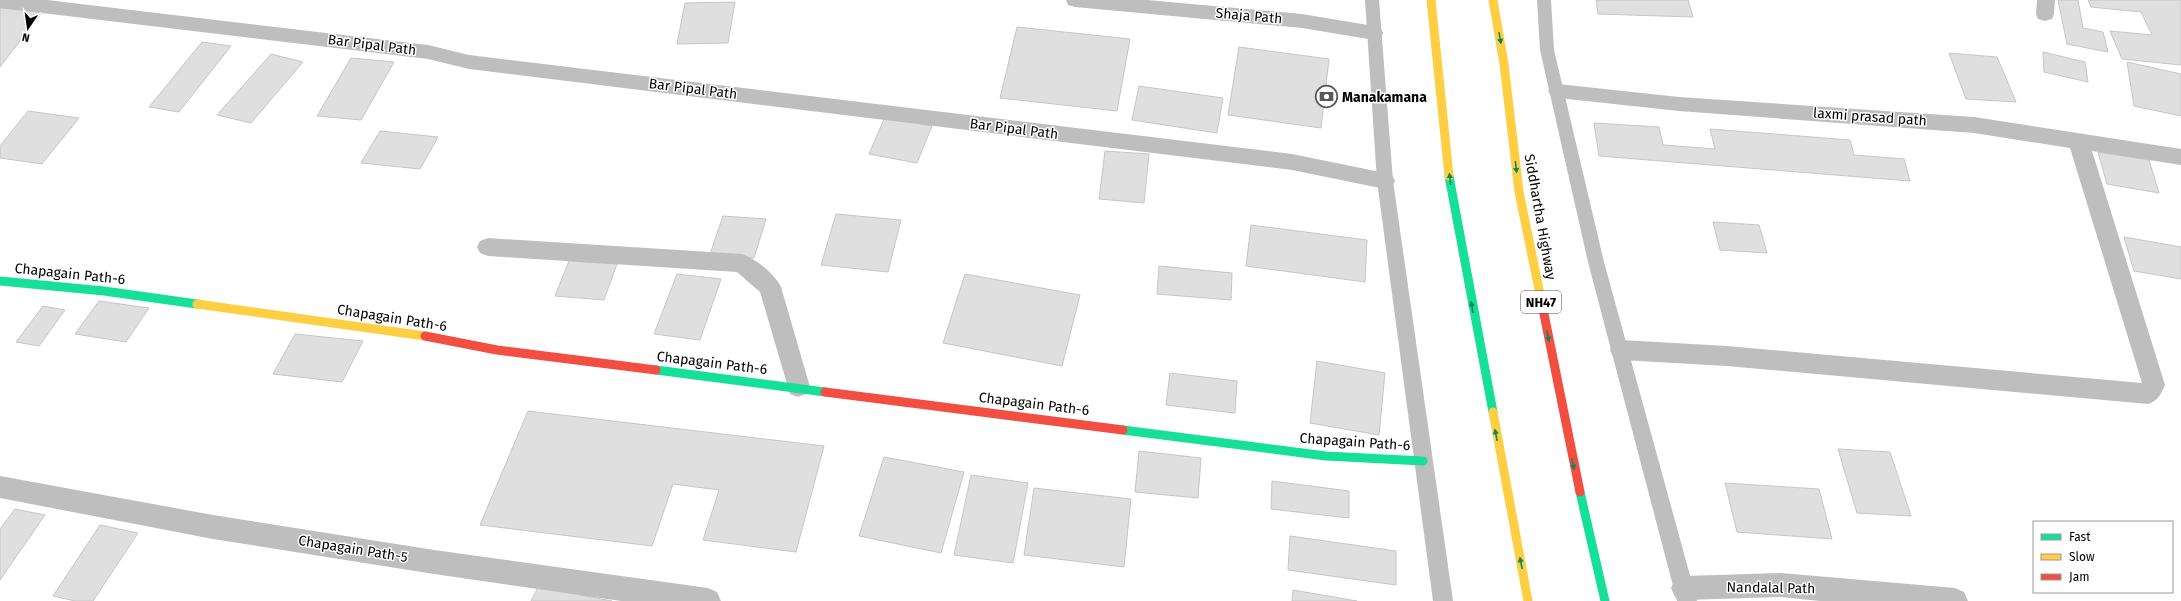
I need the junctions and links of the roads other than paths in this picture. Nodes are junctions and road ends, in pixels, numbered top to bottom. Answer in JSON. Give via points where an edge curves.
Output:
{"nodes":[{"id":1,"x":1075,"y":0,"type":"edge"},
{"id":2,"x":1372,"y":0,"type":"edge"},
{"id":3,"x":1431,"y":0,"type":"edge"},
{"id":4,"x":1493,"y":0,"type":"edge"},
{"id":5,"x":1544,"y":0,"type":"edge"},
{"id":6,"x":0,"y":1,"type":"edge"},
{"id":7,"x":1374,"y":33,"type":"junction"},
{"id":8,"x":1558,"y":92,"type":"junction"},
{"id":9,"x":2078,"y":140,"type":"junction"},
{"id":10,"x":2181,"y":157,"type":"edge"},
{"id":11,"x":1384,"y":181,"type":"junction"},
{"id":12,"x":488,"y":247,"type":"dead end"},
{"id":13,"x":0,"y":281,"type":"edge"},
{"id":14,"x":1621,"y":350,"type":"junction"},
{"id":15,"x":798,"y":387,"type":"junction"},
{"id":16,"x":1423,"y":461,"type":"junction"},
{"id":17,"x":0,"y":487,"type":"edge"},
{"id":18,"x":1685,"y":595,"type":"edge"},
{"id":19,"x":708,"y":601,"type":"edge"},
{"id":20,"x":1443,"y":601,"type":"edge"},
{"id":21,"x":1528,"y":601,"type":"edge"},
{"id":22,"x":1605,"y":601,"type":"edge"},
{"id":23,"x":1955,"y":601,"type":"edge"}],
"edges":[{"from":1,"to":7,"type":"street","name":"Shaja Path","via":[[1302,21]]},
{"from":2,"to":7,"type":"lane"},
{"from":21,"to":3,"type":"main road","one_way":true,"via":[[1451,190]]},
{"from":4,"to":22,"type":"main road","name":"Siddhartha Highway","number":"NH47","one_way":true,"via":[[1504,64],[1519,192],[1574,465]]},
{"from":5,"to":8,"type":"lane","via":[[1546,50]]},
{"from":6,"to":11,"type":"street","name":"Bar Pipal Path","via":[[420,51],[469,62],[1292,162]]},
{"from":7,"to":11,"type":"lane"},
{"from":8,"to":9,"type":"street","name":"laxmi prasad path","via":[[1679,104],[1974,125]]},
{"from":8,"to":14,"type":"lane","via":[[1596,262]]},
{"from":9,"to":10,"type":"street","name":"laxmi prasad path"},
{"from":9,"to":14,"type":"street","via":[[2154,384],[2148,394],[1727,356]]},
{"from":11,"to":16,"type":"lane"},
{"from":12,"to":15,"type":"street","via":[[742,263],[770,287]]},
{"from":13,"to":15,"type":"main road","name":"Chapagain Path-6","via":[[104,290],[437,338],[497,350]]},
{"from":14,"to":18,"type":"lane"},
{"from":15,"to":16,"type":"main road","name":"Chapagain Path-6","via":[[1318,455]]},
{"from":16,"to":20,"type":"lane"},
{"from":17,"to":19,"type":"street","name":"Chapagain Path-5","via":[[213,527],[410,559]]},
{"from":18,"to":23,"type":"street","name":"Nandalal Path","via":[[1781,585]]}]}
